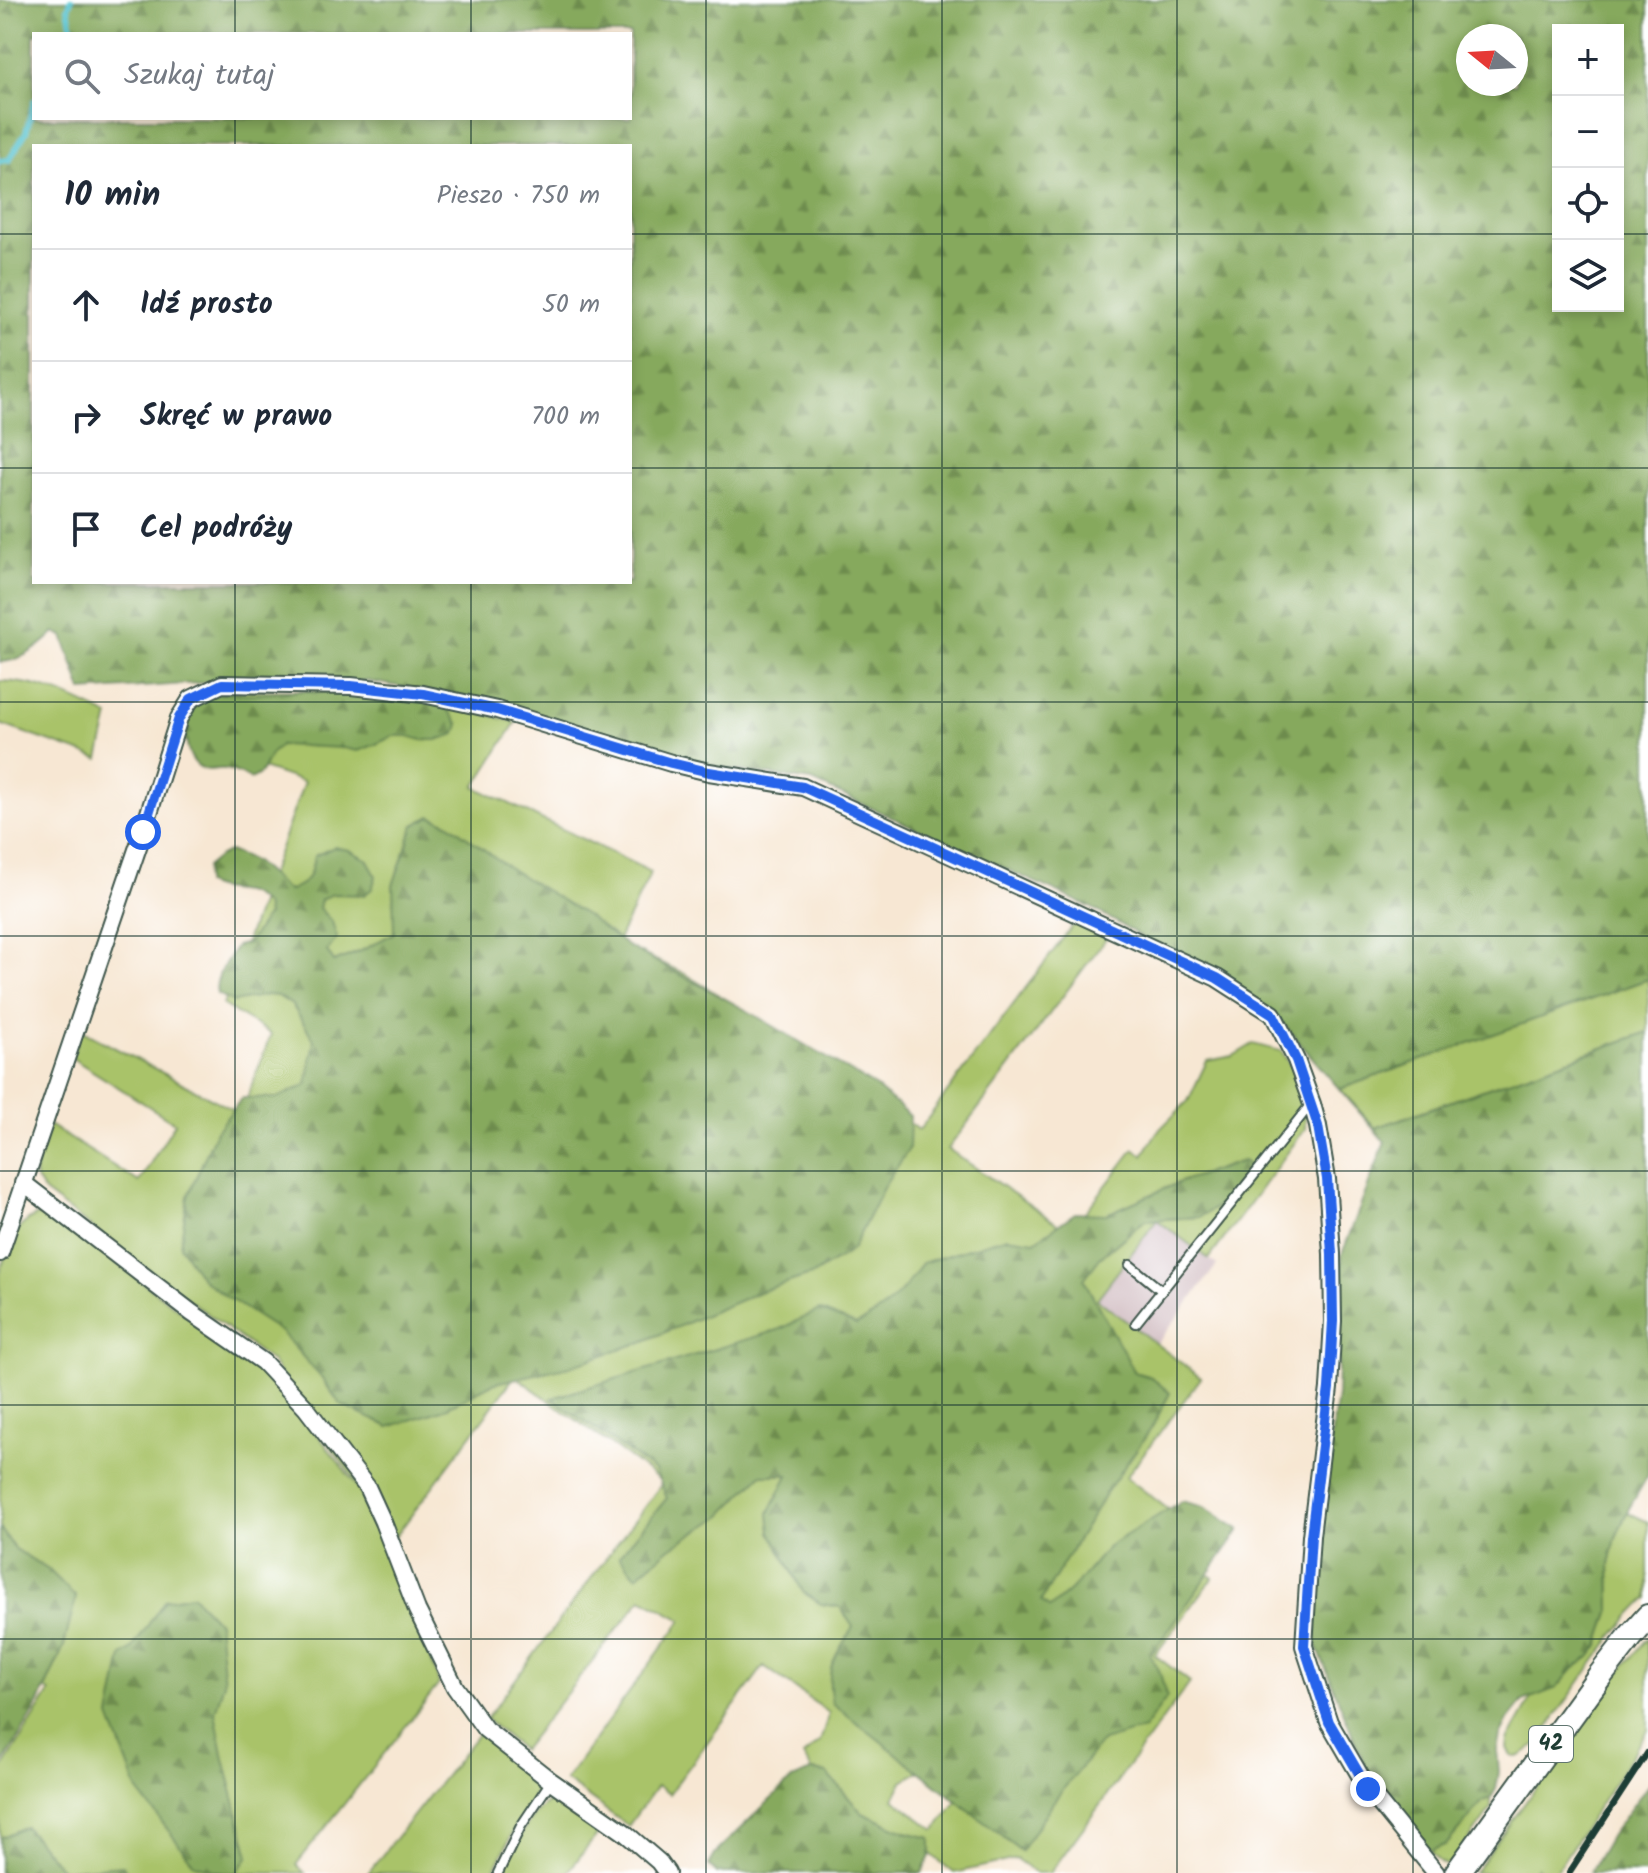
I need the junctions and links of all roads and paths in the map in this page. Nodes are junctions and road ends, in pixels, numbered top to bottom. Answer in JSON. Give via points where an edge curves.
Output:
{"nodes":[{"id":1,"x":1312,"y":1104,"type":"junction"},
{"id":2,"x":23,"y":1183,"type":"junction"},
{"id":3,"x":0,"y":1253,"type":"edge"},
{"id":4,"x":1130,"y":1265,"type":"dead end"},
{"id":5,"x":1162,"y":1291,"type":"junction"},
{"id":6,"x":1136,"y":1323,"type":"dead end"},
{"id":7,"x":1648,"y":1617,"type":"edge"},
{"id":8,"x":551,"y":1781,"type":"junction"},
{"id":9,"x":498,"y":1873,"type":"edge"},
{"id":10,"x":667,"y":1873,"type":"edge"},
{"id":11,"x":1436,"y":1873,"type":"edge"},
{"id":12,"x":1457,"y":1873,"type":"edge"}],
"edges":[{"from":1,"to":2,"type":"street","via":[[1273,1014],[1217,978],[803,787],[671,763],[497,710],[423,694],[351,686],[222,684],[191,699],[179,718]]},
{"from":1,"to":5,"type":"lane"},
{"from":1,"to":11,"type":"street","via":[[1327,1179],[1333,1321],[1304,1646],[1329,1722],[1368,1789]]},
{"from":2,"to":3,"type":"street"},
{"from":2,"to":8,"type":"street","via":[[263,1362],[306,1408],[367,1487],[455,1687],[485,1729]]},
{"from":4,"to":5,"type":"lane"},
{"from":5,"to":6,"type":"lane"},
{"from":7,"to":12,"type":"main road","number":"42"},
{"from":8,"to":9,"type":"lane"},
{"from":8,"to":10,"type":"street","via":[[624,1832]]}]}
